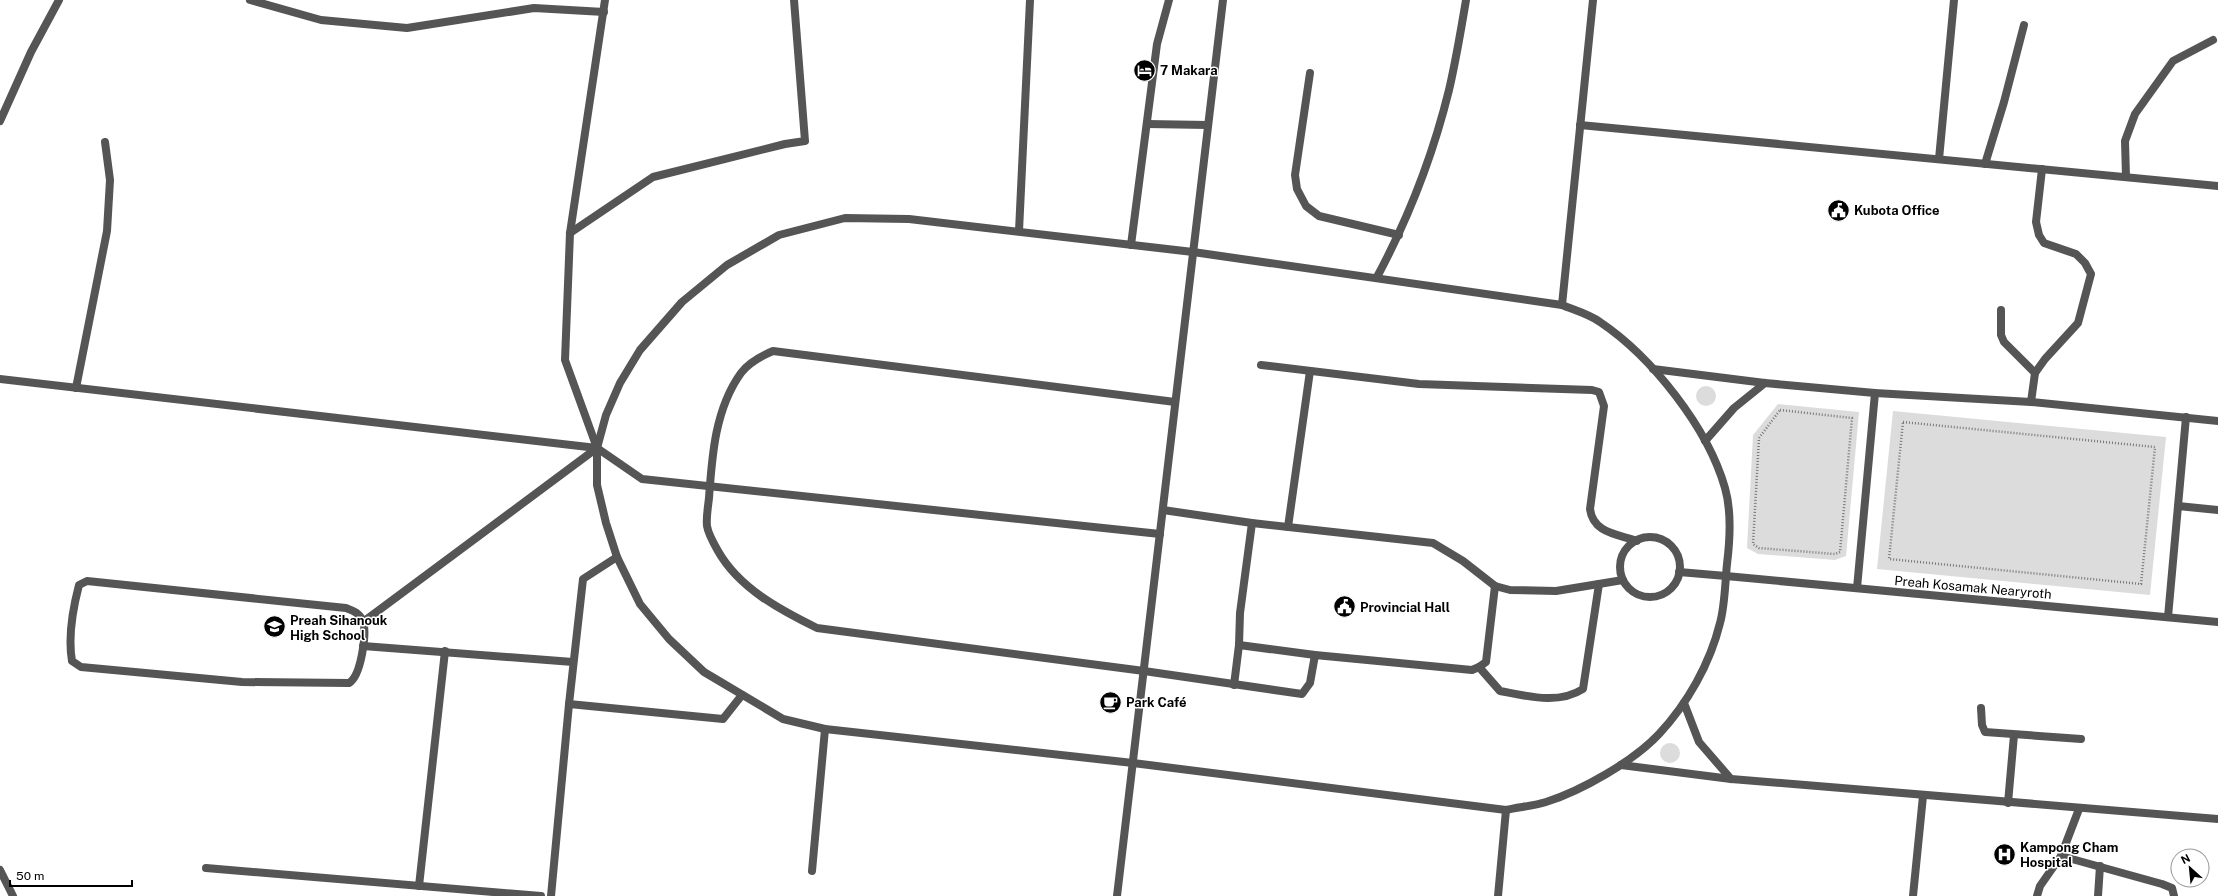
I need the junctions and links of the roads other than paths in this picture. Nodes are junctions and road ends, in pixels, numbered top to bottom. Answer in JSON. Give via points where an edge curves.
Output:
{"nodes":[{"id":1,"x":59,"y":0,"type":"edge"},
{"id":2,"x":250,"y":0,"type":"edge"},
{"id":3,"x":605,"y":0,"type":"edge"},
{"id":4,"x":794,"y":0,"type":"edge"},
{"id":5,"x":1030,"y":0,"type":"edge"},
{"id":6,"x":1169,"y":0,"type":"edge"},
{"id":7,"x":1223,"y":0,"type":"edge"},
{"id":8,"x":1466,"y":0,"type":"edge"},
{"id":9,"x":1593,"y":0,"type":"edge"},
{"id":10,"x":1954,"y":0,"type":"edge"},
{"id":11,"x":604,"y":12,"type":"junction"},
{"id":12,"x":2024,"y":25,"type":"dead end"},
{"id":13,"x":2213,"y":40,"type":"dead end"},
{"id":14,"x":1310,"y":73,"type":"dead end"},
{"id":15,"x":0,"y":121,"type":"edge"},
{"id":16,"x":1147,"y":124,"type":"junction"},
{"id":17,"x":1208,"y":125,"type":"junction"},
{"id":18,"x":1580,"y":125,"type":"junction"},
{"id":19,"x":105,"y":142,"type":"dead end"},
{"id":20,"x":1939,"y":159,"type":"junction"},
{"id":21,"x":1985,"y":164,"type":"junction"},
{"id":22,"x":2042,"y":169,"type":"junction"},
{"id":23,"x":2126,"y":177,"type":"junction"},
{"id":24,"x":2218,"y":186,"type":"edge"},
{"id":25,"x":1019,"y":231,"type":"junction"},
{"id":26,"x":570,"y":234,"type":"junction"},
{"id":27,"x":1399,"y":235,"type":"junction"},
{"id":28,"x":1131,"y":245,"type":"junction"},
{"id":29,"x":1193,"y":252,"type":"junction"},
{"id":30,"x":1377,"y":277,"type":"junction"},
{"id":31,"x":1562,"y":305,"type":"junction"},
{"id":32,"x":2001,"y":310,"type":"dead end"},
{"id":33,"x":1261,"y":365,"type":"dead end"},
{"id":34,"x":1653,"y":369,"type":"junction"},
{"id":35,"x":1310,"y":371,"type":"junction"},
{"id":36,"x":2035,"y":373,"type":"junction"},
{"id":37,"x":0,"y":379,"type":"edge"},
{"id":38,"x":1765,"y":384,"type":"junction"},
{"id":39,"x":76,"y":388,"type":"junction"},
{"id":40,"x":1875,"y":393,"type":"junction"},
{"id":41,"x":1176,"y":402,"type":"junction"},
{"id":42,"x":2031,"y":402,"type":"junction"},
{"id":43,"x":2186,"y":418,"type":"junction"},
{"id":44,"x":2218,"y":421,"type":"edge"},
{"id":45,"x":1705,"y":441,"type":"junction"},
{"id":46,"x":597,"y":448,"type":"junction"},
{"id":47,"x":710,"y":487,"type":"junction"},
{"id":48,"x":2178,"y":506,"type":"junction"},
{"id":49,"x":1163,"y":510,"type":"junction"},
{"id":50,"x":2218,"y":510,"type":"edge"},
{"id":51,"x":1252,"y":523,"type":"junction"},
{"id":52,"x":1288,"y":527,"type":"junction"},
{"id":53,"x":1160,"y":534,"type":"junction"},
{"id":54,"x":1637,"y":541,"type":"junction"},
{"id":55,"x":617,"y":557,"type":"junction"},
{"id":56,"x":1679,"y":572,"type":"junction"},
{"id":57,"x":1726,"y":576,"type":"junction"},
{"id":58,"x":1623,"y":580,"type":"junction"},
{"id":59,"x":1600,"y":584,"type":"junction"},
{"id":60,"x":1495,"y":586,"type":"junction"},
{"id":61,"x":1858,"y":588,"type":"junction"},
{"id":62,"x":2168,"y":617,"type":"junction"},
{"id":63,"x":363,"y":622,"type":"junction"},
{"id":64,"x":2218,"y":622,"type":"edge"},
{"id":65,"x":1239,"y":645,"type":"junction"},
{"id":66,"x":363,"y":646,"type":"junction"},
{"id":67,"x":445,"y":651,"type":"junction"},
{"id":68,"x":1315,"y":655,"type":"junction"},
{"id":69,"x":573,"y":662,"type":"junction"},
{"id":70,"x":1479,"y":667,"type":"junction"},
{"id":71,"x":1144,"y":671,"type":"junction"},
{"id":72,"x":1234,"y":685,"type":"junction"},
{"id":73,"x":742,"y":695,"type":"junction"},
{"id":74,"x":1684,"y":703,"type":"junction"},
{"id":75,"x":569,"y":704,"type":"junction"},
{"id":76,"x":1981,"y":708,"type":"dead end"},
{"id":77,"x":825,"y":729,"type":"junction"},
{"id":78,"x":2014,"y":734,"type":"junction"},
{"id":79,"x":2081,"y":739,"type":"dead end"},
{"id":80,"x":1133,"y":763,"type":"junction"},
{"id":81,"x":1621,"y":765,"type":"junction"},
{"id":82,"x":1731,"y":779,"type":"junction"},
{"id":83,"x":1923,"y":796,"type":"junction"},
{"id":84,"x":2008,"y":803,"type":"junction"},
{"id":85,"x":2079,"y":809,"type":"junction"},
{"id":86,"x":1506,"y":810,"type":"junction"},
{"id":87,"x":2218,"y":819,"type":"edge"},
{"id":88,"x":2061,"y":856,"type":"junction"},
{"id":89,"x":2100,"y":866,"type":"junction"},
{"id":90,"x":206,"y":868,"type":"dead end"},
{"id":91,"x":0,"y":870,"type":"edge"},
{"id":92,"x":812,"y":871,"type":"dead end"},
{"id":93,"x":3,"y":886,"type":"edge"},
{"id":94,"x":419,"y":886,"type":"junction"},
{"id":95,"x":13,"y":896,"type":"edge"},
{"id":96,"x":541,"y":896,"type":"edge"},
{"id":97,"x":552,"y":896,"type":"edge"},
{"id":98,"x":1117,"y":896,"type":"edge"},
{"id":99,"x":1498,"y":896,"type":"edge"},
{"id":100,"x":1913,"y":896,"type":"edge"},
{"id":101,"x":2036,"y":896,"type":"edge"},
{"id":102,"x":2098,"y":896,"type":"edge"},
{"id":103,"x":2174,"y":896,"type":"edge"}],
"edges":[{"from":1,"to":15,"type":"street","via":[[31,52]]},
{"from":2,"to":11,"type":"street","via":[[321,20],[407,28],[534,8]]},
{"from":3,"to":11,"type":"street"},
{"from":4,"to":26,"type":"street","via":[[805,141],[653,176]]},
{"from":5,"to":25,"type":"street"},
{"from":6,"to":16,"type":"street","via":[[1157,44]]},
{"from":7,"to":17,"type":"street"},
{"from":8,"to":27,"type":"street","via":[[1449,89],[1434,142]]},
{"from":9,"to":18,"type":"street"},
{"from":10,"to":20,"type":"street"},
{"from":11,"to":26,"type":"street"},
{"from":12,"to":21,"type":"street"},
{"from":13,"to":23,"type":"street","via":[[2173,61],[2135,114],[2125,141]]},
{"from":14,"to":27,"type":"street","via":[[1295,175],[1297,189],[1306,206],[1319,216]]},
{"from":16,"to":17,"type":"street"},
{"from":16,"to":28,"type":"street"},
{"from":17,"to":29,"type":"street"},
{"from":18,"to":20,"type":"street"},
{"from":18,"to":31,"type":"street"},
{"from":19,"to":39,"type":"street","via":[[110,180],[107,231]]},
{"from":20,"to":21,"type":"street"},
{"from":21,"to":22,"type":"street"},
{"from":22,"to":23,"type":"street"},
{"from":22,"to":36,"type":"street","via":[[2036,222],[2040,235],[2044,242],[2076,254],[2091,274],[2078,322]]},
{"from":23,"to":24,"type":"street"},
{"from":25,"to":28,"type":"street"},
{"from":25,"to":46,"type":"street","via":[[909,219],[845,218],[780,236],[727,265],[682,302],[640,350],[620,383],[606,415]]},
{"from":26,"to":46,"type":"street","via":[[565,360]]},
{"from":27,"to":30,"type":"street"},
{"from":28,"to":29,"type":"street"},
{"from":29,"to":30,"type":"street"},
{"from":29,"to":41,"type":"street"},
{"from":30,"to":31,"type":"street"},
{"from":31,"to":34,"type":"street","via":[[1598,320],[1625,340]]},
{"from":32,"to":36,"type":"street","via":[[2001,335],[2004,342]]},
{"from":33,"to":35,"type":"street"},
{"from":34,"to":38,"type":"street"},
{"from":34,"to":45,"type":"street","via":[[1681,403]]},
{"from":35,"to":52,"type":"street"},
{"from":35,"to":54,"type":"street","via":[[1420,384],[1599,392],[1604,406],[1591,517],[1599,528]]},
{"from":36,"to":42,"type":"street"},
{"from":37,"to":39,"type":"street"},
{"from":38,"to":40,"type":"street"},
{"from":38,"to":45,"type":"street","via":[[1734,408]]},
{"from":39,"to":46,"type":"street"},
{"from":40,"to":42,"type":"street"},
{"from":40,"to":61,"type":"street"},
{"from":41,"to":47,"type":"street","via":[[773,351],[757,358],[741,372],[724,403],[716,433]]},
{"from":41,"to":49,"type":"street"},
{"from":42,"to":43,"type":"street"},
{"from":43,"to":44,"type":"street"},
{"from":43,"to":48,"type":"street"},
{"from":45,"to":57,"type":"street","via":[[1726,489],[1730,534]]},
{"from":46,"to":47,"type":"street","via":[[642,479]]},
{"from":46,"to":55,"type":"street","via":[[597,484]]},
{"from":46,"to":63,"type":"street"},
{"from":47,"to":53,"type":"street"},
{"from":47,"to":71,"type":"street","via":[[707,526],[717,551],[733,573],[761,597],[817,628]]},
{"from":48,"to":50,"type":"street"},
{"from":48,"to":62,"type":"street"},
{"from":49,"to":51,"type":"street"},
{"from":49,"to":53,"type":"street"},
{"from":51,"to":52,"type":"street"},
{"from":51,"to":65,"type":"street","via":[[1240,614]]},
{"from":52,"to":60,"type":"street","via":[[1433,543],[1463,561]]},
{"from":53,"to":71,"type":"street"},
{"from":54,"to":56,"type":"street","via":[[1655,538],[1672,546],[1680,563]]},
{"from":54,"to":58,"type":"street","via":[[1624,554],[1620,572]]},
{"from":55,"to":69,"type":"street","via":[[583,579]]},
{"from":55,"to":73,"type":"street","via":[[640,604],[668,639],[704,672]]},
{"from":56,"to":57,"type":"street","name":"Preah Kosamak Nearyroth"},
{"from":56,"to":58,"type":"street","via":[[1671,588],[1654,597],[1636,594]]},
{"from":57,"to":61,"type":"street","name":"Preah Kosamak Nearyroth"},
{"from":57,"to":74,"type":"street","via":[[1721,622],[1709,658]]},
{"from":58,"to":59,"type":"street"},
{"from":59,"to":60,"type":"street","via":[[1556,590],[1510,590]]},
{"from":59,"to":70,"type":"street","via":[[1582,689],[1571,696],[1554,699],[1500,691]]},
{"from":60,"to":70,"type":"street","via":[[1486,662]]},
{"from":61,"to":62,"type":"street","name":"Preah Kosamak Nearyroth"},
{"from":62,"to":64,"type":"street","name":"Preah Kosamak Nearyroth"},
{"from":63,"to":66,"type":"street"},
{"from":63,"to":66,"type":"street","via":[[357,612],[346,608],[87,581],[78,585],[70,651],[72,661],[81,667],[242,682],[349,683],[357,677]]},
{"from":65,"to":68,"type":"street"},
{"from":65,"to":72,"type":"street"},
{"from":66,"to":67,"type":"street"},
{"from":67,"to":69,"type":"street"},
{"from":67,"to":94,"type":"street"},
{"from":68,"to":70,"type":"street","via":[[1472,670]]},
{"from":68,"to":72,"type":"street","via":[[1310,683],[1302,694]]},
{"from":69,"to":75,"type":"street"},
{"from":71,"to":72,"type":"street"},
{"from":71,"to":80,"type":"street"},
{"from":73,"to":75,"type":"street","via":[[723,719]]},
{"from":73,"to":77,"type":"street","via":[[783,719]]},
{"from":74,"to":81,"type":"street","via":[[1658,736]]},
{"from":74,"to":82,"type":"street","via":[[1699,742]]},
{"from":75,"to":97,"type":"street"},
{"from":76,"to":78,"type":"street","via":[[1985,732]]},
{"from":77,"to":80,"type":"street"},
{"from":77,"to":92,"type":"street"},
{"from":78,"to":79,"type":"street"},
{"from":78,"to":84,"type":"street"},
{"from":80,"to":86,"type":"street"},
{"from":80,"to":98,"type":"street"},
{"from":81,"to":82,"type":"street"},
{"from":81,"to":86,"type":"street","via":[[1588,785],[1546,802]]},
{"from":82,"to":83,"type":"street"},
{"from":83,"to":84,"type":"street"},
{"from":83,"to":100,"type":"street"},
{"from":84,"to":85,"type":"street"},
{"from":85,"to":87,"type":"street"},
{"from":85,"to":88,"type":"street"},
{"from":86,"to":99,"type":"street"},
{"from":88,"to":89,"type":"street"},
{"from":88,"to":101,"type":"street"},
{"from":89,"to":102,"type":"street"},
{"from":89,"to":103,"type":"street","via":[[2172,888]]},
{"from":90,"to":94,"type":"street"},
{"from":91,"to":93,"type":"street"},
{"from":93,"to":95,"type":"street"},
{"from":94,"to":96,"type":"street"}]}
